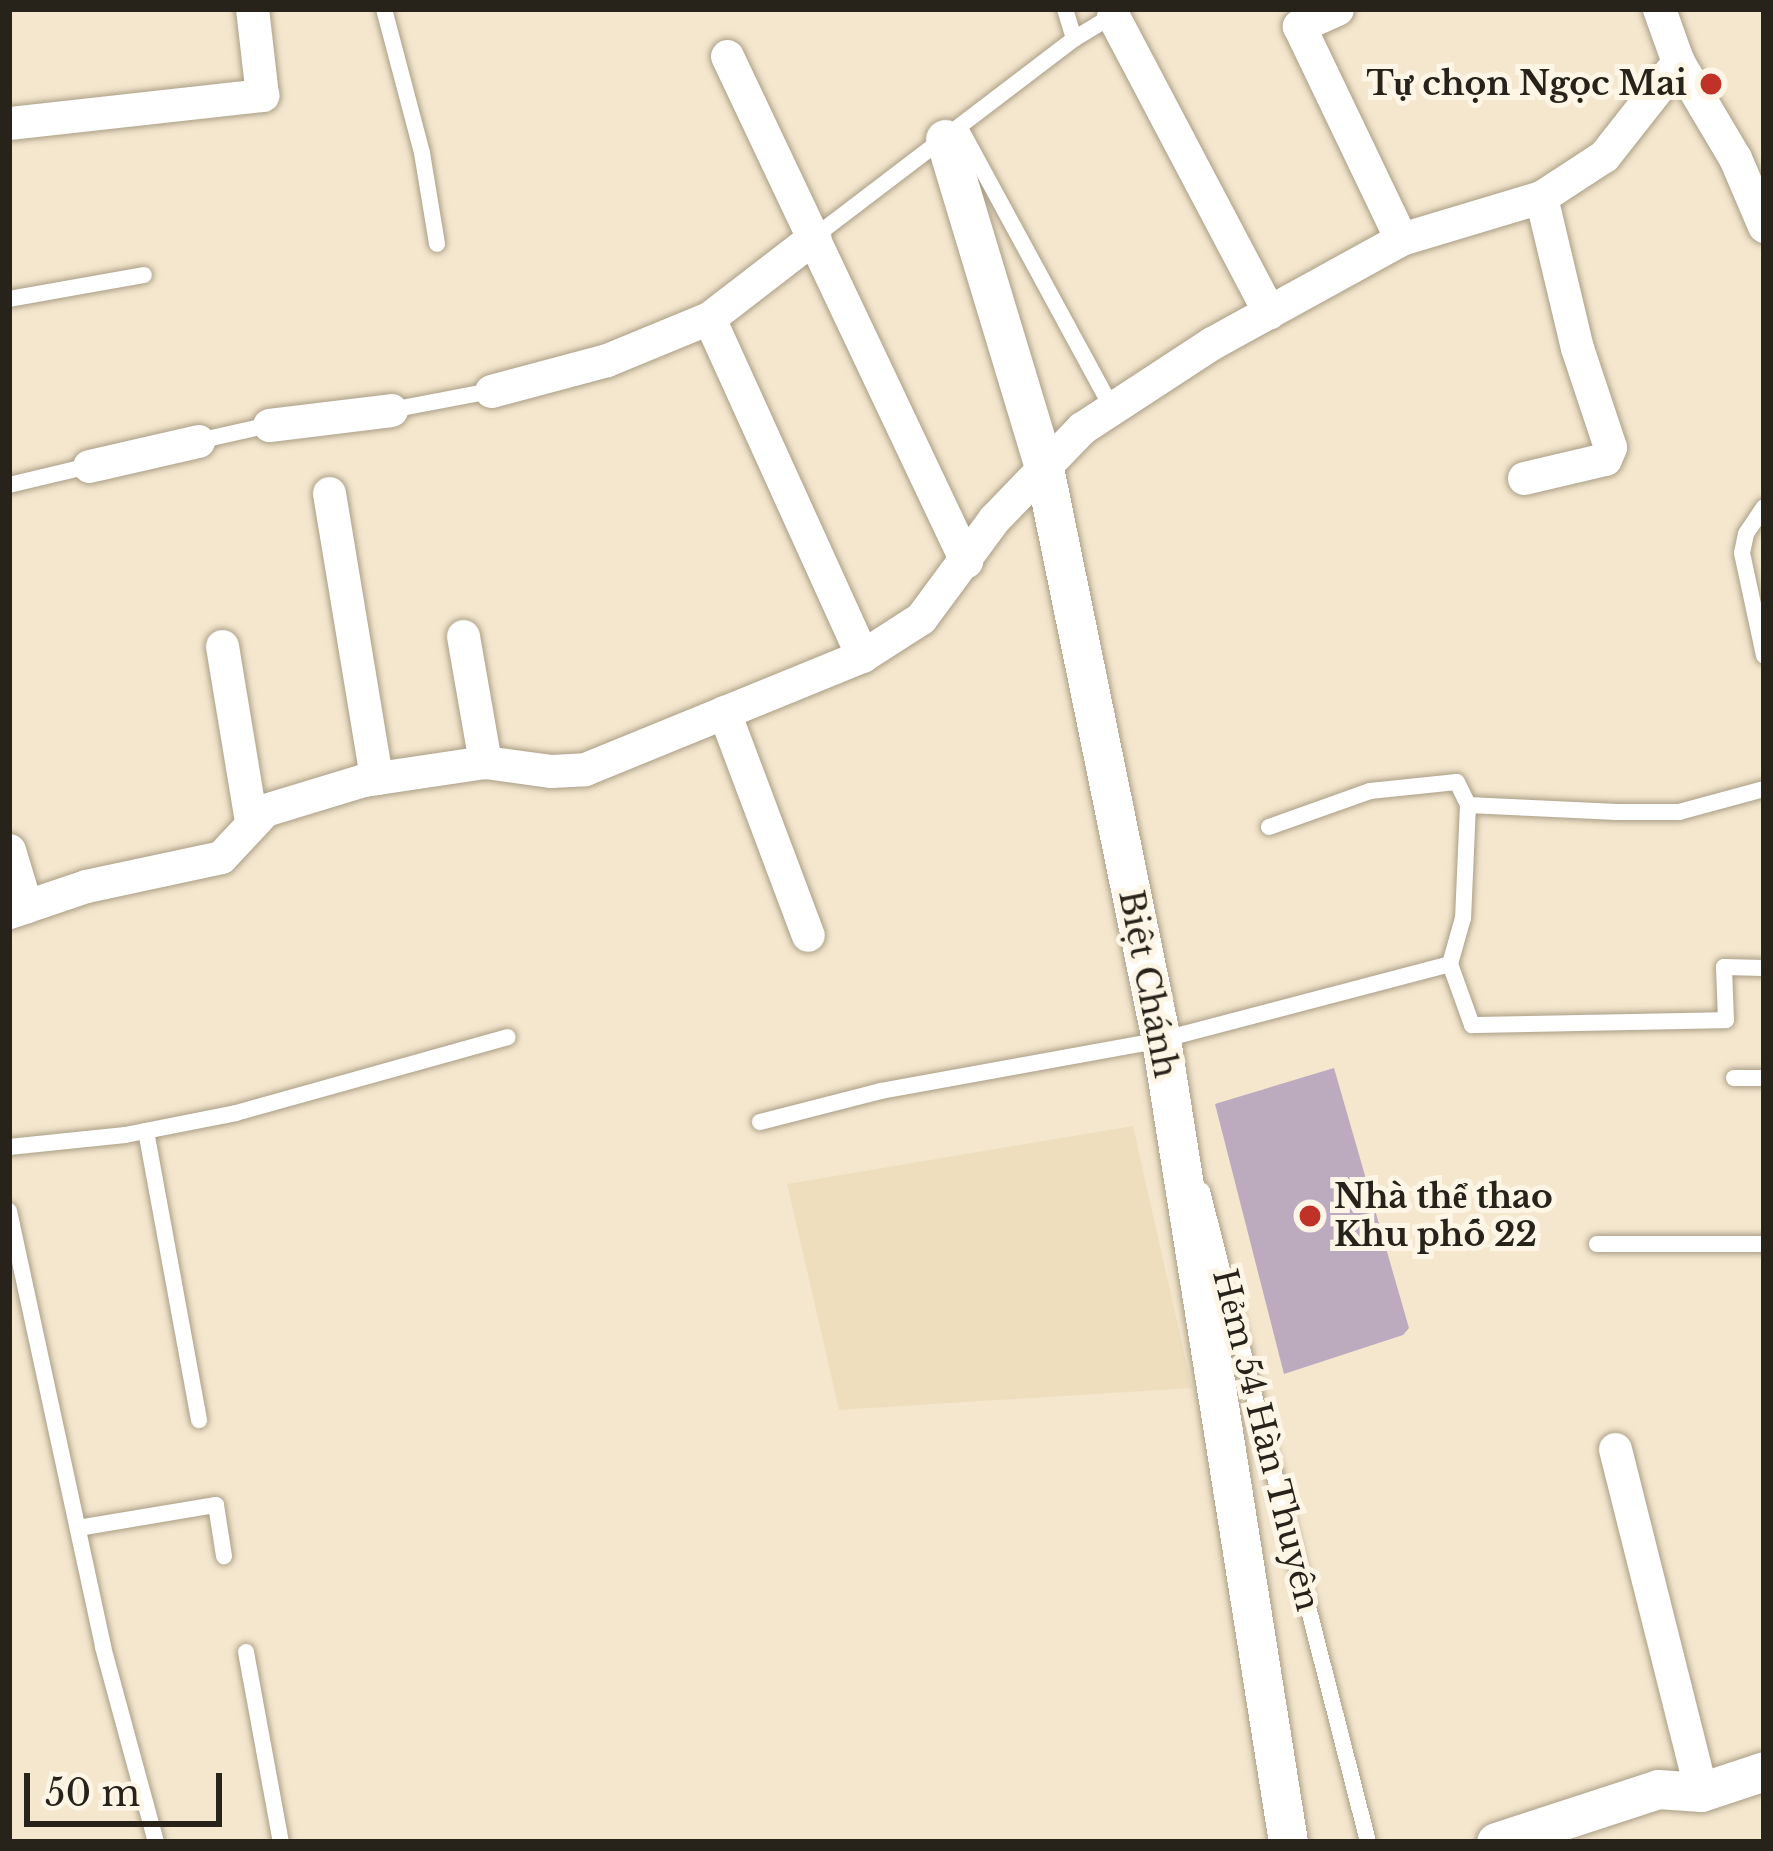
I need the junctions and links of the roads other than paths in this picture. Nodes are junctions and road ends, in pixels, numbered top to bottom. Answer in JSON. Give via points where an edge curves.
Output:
{"nodes":[{"id":1,"x":252,"y":9,"type":"edge"},
{"id":2,"x":384,"y":9,"type":"edge"},
{"id":3,"x":1065,"y":9,"type":"edge"},
{"id":4,"x":1337,"y":9,"type":"edge"},
{"id":5,"x":1659,"y":9,"type":"edge"},
{"id":6,"x":1118,"y":13,"type":"edge"},
{"id":7,"x":1074,"y":39,"type":"junction"},
{"id":8,"x":727,"y":56,"type":"dead end"},
{"id":9,"x":1678,"y":62,"type":"junction"},
{"id":10,"x":9,"y":123,"type":"edge"},
{"id":11,"x":953,"y":133,"type":"junction"},
{"id":12,"x":1541,"y":197,"type":"junction"},
{"id":13,"x":1764,"y":226,"type":"edge"},
{"id":14,"x":814,"y":237,"type":"junction"},
{"id":15,"x":1401,"y":239,"type":"junction"},
{"id":16,"x":437,"y":244,"type":"dead end"},
{"id":17,"x":145,"y":275,"type":"dead end"},
{"id":18,"x":9,"y":299,"type":"edge"},
{"id":19,"x":1269,"y":311,"type":"junction"},
{"id":20,"x":709,"y":318,"type":"junction"},
{"id":21,"x":490,"y":391,"type":"joint"},
{"id":22,"x":1112,"y":408,"type":"junction"},
{"id":23,"x":391,"y":410,"type":"joint"},
{"id":24,"x":269,"y":424,"type":"joint"},
{"id":25,"x":198,"y":441,"type":"joint"},
{"id":26,"x":1043,"y":463,"type":"junction"},
{"id":27,"x":89,"y":466,"type":"joint"},
{"id":28,"x":1524,"y":478,"type":"dead end"},
{"id":29,"x":9,"y":485,"type":"edge"},
{"id":30,"x":329,"y":493,"type":"dead end"},
{"id":31,"x":1764,"y":507,"type":"edge"},
{"id":32,"x":966,"y":562,"type":"junction"},
{"id":33,"x":463,"y":636,"type":"dead end"},
{"id":34,"x":222,"y":646,"type":"dead end"},
{"id":35,"x":862,"y":656,"type":"junction"},
{"id":36,"x":1764,"y":656,"type":"edge"},
{"id":37,"x":724,"y":712,"type":"junction"},
{"id":38,"x":485,"y":762,"type":"junction"},
{"id":39,"x":376,"y":778,"type":"junction"},
{"id":40,"x":1764,"y":789,"type":"edge"},
{"id":41,"x":1468,"y":806,"type":"junction"},
{"id":42,"x":251,"y":822,"type":"junction"},
{"id":43,"x":1269,"y":827,"type":"dead end"},
{"id":44,"x":9,"y":850,"type":"edge"},
{"id":45,"x":17,"y":909,"type":"edge"},
{"id":46,"x":808,"y":935,"type":"dead end"},
{"id":47,"x":1450,"y":964,"type":"junction"},
{"id":48,"x":1764,"y":968,"type":"edge"},
{"id":49,"x":508,"y":1037,"type":"dead end"},
{"id":50,"x":1161,"y":1040,"type":"junction"},
{"id":51,"x":1734,"y":1078,"type":"dead end"},
{"id":52,"x":1764,"y":1078,"type":"edge"},
{"id":53,"x":760,"y":1122,"type":"dead end"},
{"id":54,"x":146,"y":1131,"type":"junction"},
{"id":55,"x":9,"y":1147,"type":"edge"},
{"id":56,"x":9,"y":1211,"type":"edge"},
{"id":57,"x":1597,"y":1244,"type":"dead end"},
{"id":58,"x":1764,"y":1244,"type":"edge"},
{"id":59,"x":199,"y":1420,"type":"dead end"},
{"id":60,"x":1615,"y":1449,"type":"dead end"},
{"id":61,"x":78,"y":1528,"type":"junction"},
{"id":62,"x":224,"y":1556,"type":"dead end"},
{"id":63,"x":246,"y":1652,"type":"dead end"},
{"id":64,"x":1764,"y":1771,"type":"edge"},
{"id":65,"x":1701,"y":1792,"type":"junction"},
{"id":66,"x":156,"y":1842,"type":"edge"},
{"id":67,"x":281,"y":1842,"type":"edge"},
{"id":68,"x":1288,"y":1842,"type":"edge"},
{"id":69,"x":1367,"y":1842,"type":"edge"},
{"id":70,"x":1496,"y":1842,"type":"edge"}],
"edges":[{"from":1,"to":10,"type":"street","via":[[262,94]]},
{"from":2,"to":16,"type":"lane"},
{"from":3,"to":7,"type":"lane"},
{"from":4,"to":15,"type":"street","via":[[1299,26]]},
{"from":5,"to":9,"type":"street"},
{"from":6,"to":7,"type":"lane"},
{"from":6,"to":19,"type":"street"},
{"from":7,"to":11,"type":"lane"},
{"from":8,"to":14,"type":"street"},
{"from":9,"to":12,"type":"street","via":[[1604,156]]},
{"from":9,"to":13,"type":"street"},
{"from":11,"to":14,"type":"lane"},
{"from":11,"to":22,"type":"lane"},
{"from":11,"to":26,"type":"street","name":"Biệt Chánh"},
{"from":12,"to":15,"type":"street"},
{"from":12,"to":28,"type":"street","via":[[1610,447],[1605,459]]},
{"from":14,"to":20,"type":"street"},
{"from":14,"to":32,"type":"street"},
{"from":15,"to":19,"type":"street"},
{"from":17,"to":18,"type":"lane"},
{"from":19,"to":22,"type":"street"},
{"from":20,"to":21,"type":"street","via":[[607,360]]},
{"from":20,"to":35,"type":"street"},
{"from":21,"to":23,"type":"lane"},
{"from":22,"to":26,"type":"street"},
{"from":23,"to":24,"type":"street"},
{"from":24,"to":25,"type":"lane"},
{"from":25,"to":27,"type":"street"},
{"from":26,"to":32,"type":"street"},
{"from":26,"to":50,"type":"street","name":"Biệt Chánh"},
{"from":27,"to":29,"type":"lane"},
{"from":30,"to":39,"type":"street"},
{"from":31,"to":36,"type":"lane","via":[[1742,553]]},
{"from":32,"to":35,"type":"street","via":[[921,618]]},
{"from":33,"to":38,"type":"street"},
{"from":34,"to":42,"type":"street"},
{"from":35,"to":37,"type":"street"},
{"from":37,"to":38,"type":"street","via":[[585,769]]},
{"from":37,"to":46,"type":"street"},
{"from":38,"to":39,"type":"street"},
{"from":39,"to":42,"type":"street","via":[[284,803]]},
{"from":40,"to":41,"type":"lane","via":[[1679,812]]},
{"from":41,"to":43,"type":"lane","via":[[1457,782],[1370,790]]},
{"from":41,"to":47,"type":"lane","via":[[1462,918]]},
{"from":42,"to":45,"type":"street","via":[[234,846],[206,862]]},
{"from":44,"to":45,"type":"street"},
{"from":47,"to":48,"type":"lane","via":[[1472,1025],[1726,1020],[1724,967]]},
{"from":47,"to":50,"type":"lane"},
{"from":49,"to":54,"type":"lane"},
{"from":50,"to":53,"type":"lane","via":[[881,1091]]},
{"from":50,"to":68,"type":"street","name":"Biệt Chánh"},
{"from":50,"to":69,"type":"lane","name":"Hẻm 54 Hàn Thuyên"},
{"from":51,"to":52,"type":"lane"},
{"from":54,"to":55,"type":"lane"},
{"from":54,"to":59,"type":"lane"},
{"from":56,"to":61,"type":"lane"},
{"from":57,"to":58,"type":"lane"},
{"from":60,"to":65,"type":"street"},
{"from":61,"to":62,"type":"lane","via":[[216,1505]]},
{"from":61,"to":66,"type":"lane"},
{"from":63,"to":67,"type":"lane"},
{"from":64,"to":65,"type":"street"},
{"from":65,"to":70,"type":"street","via":[[1658,1789]]}]}
